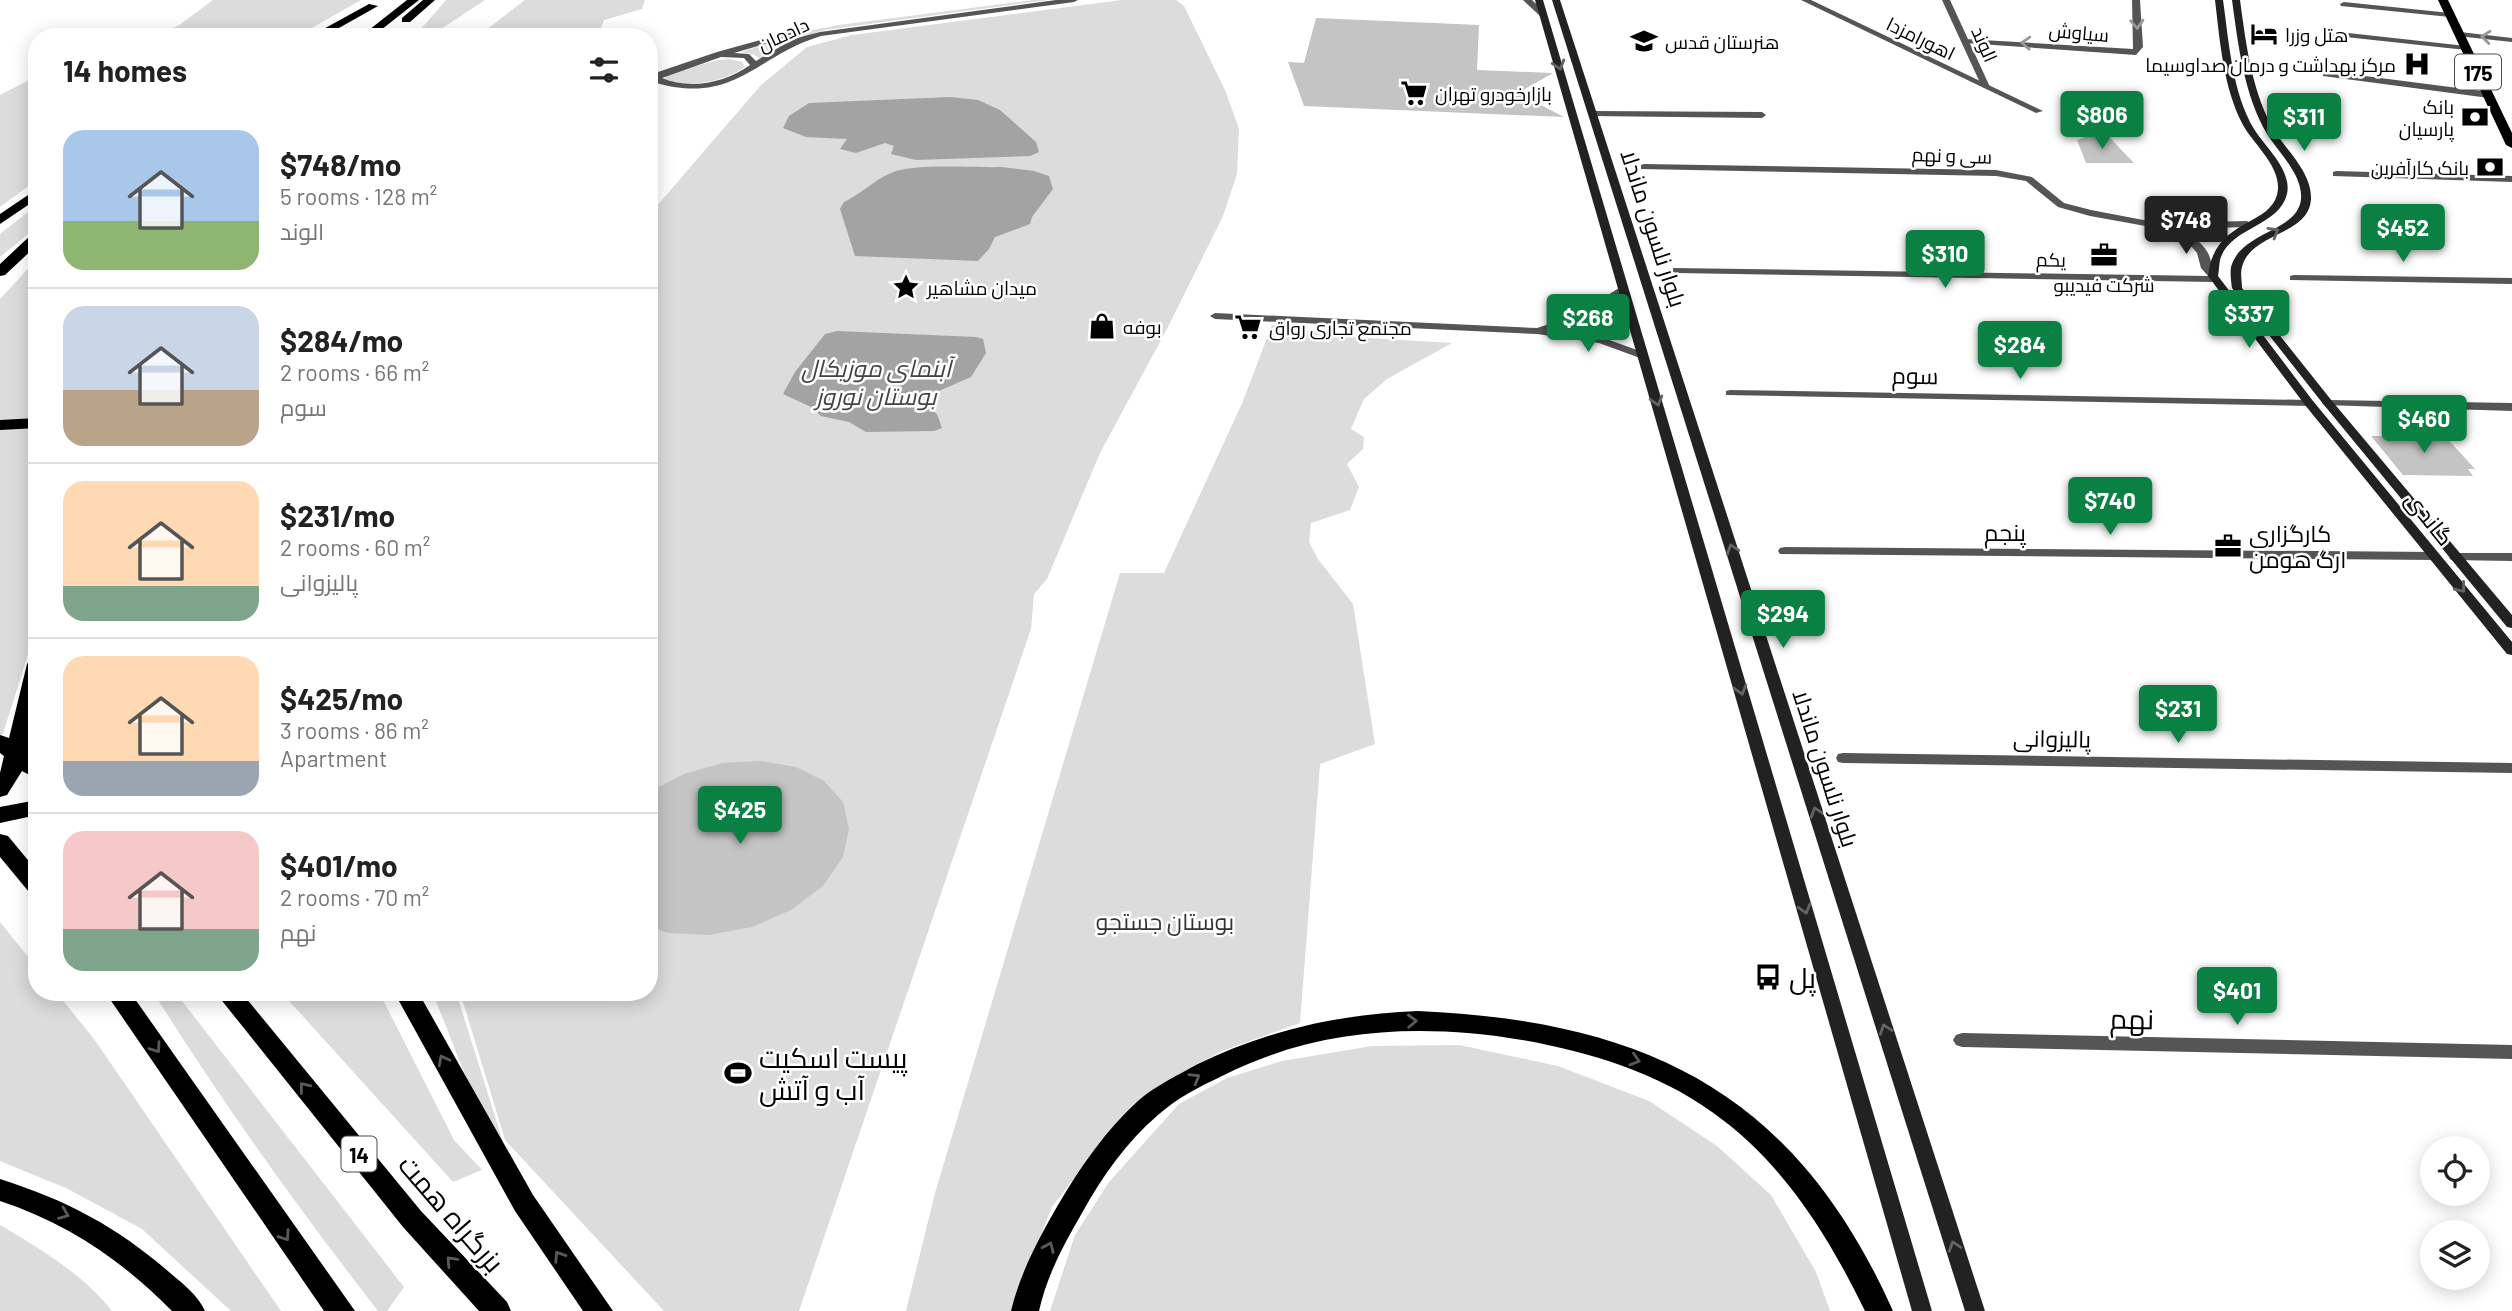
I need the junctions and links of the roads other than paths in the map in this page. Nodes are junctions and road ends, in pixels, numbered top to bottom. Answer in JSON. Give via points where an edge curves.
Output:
{"nodes":[{"id":1,"x":414,"y":0,"type":"edge"},
{"id":2,"x":430,"y":0,"type":"edge"},
{"id":3,"x":1009,"y":0,"type":"edge"},
{"id":4,"x":1074,"y":0,"type":"edge"},
{"id":5,"x":1527,"y":0,"type":"edge"},
{"id":6,"x":1556,"y":0,"type":"edge"},
{"id":7,"x":1805,"y":0,"type":"edge"},
{"id":8,"x":1946,"y":0,"type":"edge"},
{"id":9,"x":2136,"y":0,"type":"edge"},
{"id":10,"x":2219,"y":0,"type":"edge"},
{"id":11,"x":2236,"y":0,"type":"edge"},
{"id":12,"x":2443,"y":0,"type":"edge"},
{"id":13,"x":376,"y":3,"type":"edge"},
{"id":14,"x":2344,"y":4,"type":"dead end"},
{"id":15,"x":1541,"y":7,"type":"edge"},
{"id":16,"x":2449,"y":15,"type":"junction"},
{"id":17,"x":330,"y":28,"type":"edge"},
{"id":18,"x":343,"y":28,"type":"edge"},
{"id":19,"x":377,"y":28,"type":"edge"},
{"id":20,"x":397,"y":28,"type":"edge"},
{"id":21,"x":2330,"y":33,"type":"dead end"},
{"id":22,"x":2459,"y":34,"type":"junction"},
{"id":23,"x":2512,"y":40,"type":"edge"},
{"id":24,"x":1965,"y":41,"type":"junction"},
{"id":25,"x":2466,"y":48,"type":"junction"},
{"id":26,"x":720,"y":54,"type":"junction"},
{"id":27,"x":755,"y":65,"type":"junction"},
{"id":28,"x":2326,"y":74,"type":"dead end"},
{"id":29,"x":658,"y":77,"type":"edge"},
{"id":30,"x":658,"y":80,"type":"edge"},
{"id":31,"x":1986,"y":87,"type":"junction"},
{"id":32,"x":2489,"y":95,"type":"junction"},
{"id":33,"x":2039,"y":111,"type":"dead end"},
{"id":34,"x":1594,"y":114,"type":"junction"},
{"id":35,"x":1762,"y":115,"type":"dead end"},
{"id":36,"x":2512,"y":145,"type":"edge"},
{"id":37,"x":1644,"y":167,"type":"dead end"},
{"id":38,"x":2336,"y":174,"type":"dead end"},
{"id":39,"x":2512,"y":179,"type":"edge"},
{"id":40,"x":28,"y":200,"type":"edge"},
{"id":41,"x":0,"y":220,"type":"edge"},
{"id":42,"x":2247,"y":224,"type":"junction"},
{"id":43,"x":2159,"y":226,"type":"junction"},
{"id":44,"x":28,"y":246,"type":"edge"},
{"id":45,"x":1677,"y":271,"type":"dead end"},
{"id":46,"x":0,"y":272,"type":"edge"},
{"id":47,"x":2213,"y":276,"type":"junction"},
{"id":48,"x":2294,"y":278,"type":"dead end"},
{"id":49,"x":2235,"y":281,"type":"junction"},
{"id":50,"x":2512,"y":281,"type":"edge"},
{"id":51,"x":1624,"y":288,"type":"junction"},
{"id":52,"x":1215,"y":316,"type":"dead end"},
{"id":53,"x":1537,"y":331,"type":"junction"},
{"id":54,"x":1644,"y":356,"type":"junction"},
{"id":55,"x":1730,"y":393,"type":"dead end"},
{"id":56,"x":2309,"y":402,"type":"junction"},
{"id":57,"x":2328,"y":403,"type":"junction"},
{"id":58,"x":2512,"y":407,"type":"edge"},
{"id":59,"x":28,"y":423,"type":"edge"},
{"id":60,"x":0,"y":425,"type":"edge"},
{"id":61,"x":1785,"y":551,"type":"dead end"},
{"id":62,"x":2434,"y":556,"type":"junction"},
{"id":63,"x":2456,"y":557,"type":"junction"},
{"id":64,"x":2512,"y":557,"type":"edge"},
{"id":65,"x":2512,"y":624,"type":"edge"},
{"id":66,"x":2512,"y":650,"type":"edge"},
{"id":67,"x":28,"y":697,"type":"edge"},
{"id":68,"x":28,"y":732,"type":"edge"},
{"id":69,"x":0,"y":742,"type":"edge"},
{"id":70,"x":28,"y":744,"type":"edge"},
{"id":71,"x":1843,"y":758,"type":"dead end"},
{"id":72,"x":28,"y":765,"type":"edge"},
{"id":73,"x":2512,"y":768,"type":"edge"},
{"id":74,"x":5,"y":781,"type":"edge"},
{"id":75,"x":28,"y":809,"type":"edge"},
{"id":76,"x":0,"y":815,"type":"edge"},
{"id":77,"x":0,"y":842,"type":"edge"},
{"id":78,"x":28,"y":875,"type":"edge"},
{"id":79,"x":123,"y":1001,"type":"edge"},
{"id":80,"x":234,"y":1001,"type":"edge"},
{"id":81,"x":411,"y":1001,"type":"edge"},
{"id":82,"x":1962,"y":1041,"type":"dead end"},
{"id":83,"x":2512,"y":1052,"type":"edge"},
{"id":84,"x":0,"y":1189,"type":"edge"},
{"id":85,"x":191,"y":1311,"type":"edge"},
{"id":86,"x":341,"y":1311,"type":"edge"},
{"id":87,"x":497,"y":1311,"type":"edge"},
{"id":88,"x":599,"y":1311,"type":"edge"},
{"id":89,"x":1025,"y":1311,"type":"edge"},
{"id":90,"x":1879,"y":1311,"type":"edge"},
{"id":91,"x":1922,"y":1311,"type":"edge"},
{"id":92,"x":1975,"y":1311,"type":"edge"}],
"edges":[{"from":1,"to":19,"type":"highway"},
{"from":2,"to":20,"type":"highway"},
{"from":3,"to":26,"type":"street","name":"دادمان","via":[[816,26]]},
{"from":4,"to":27,"type":"street","name":"دادمان","via":[[820,34],[796,41]]},
{"from":5,"to":15,"type":"street"},
{"from":6,"to":34,"type":"main road","name":"بلوار نلسون ماندلا"},
{"from":7,"to":31,"type":"street","name":"اهورامزدا"},
{"from":8,"to":24,"type":"street","name":"الوند"},
{"from":9,"to":24,"type":"street","name":"سیاوش","one_way":true,"via":[[2136,52]]},
{"from":10,"to":42,"type":"main road","via":[[2242,111],[2283,186],[2279,204]]},
{"from":49,"to":11,"type":"main road","one_way":true,"via":[[2240,255],[2301,215],[2306,203],[2298,172],[2267,125],[2248,65]]},
{"from":12,"to":16,"type":"main road","number":"175"},
{"from":13,"to":17,"type":"highway"},
{"from":13,"to":18,"type":"highway"},
{"from":14,"to":16,"type":"street"},
{"from":15,"to":51,"type":"main road","name":"بلوار نلسون ماندلا","one_way":true},
{"from":16,"to":22,"type":"main road","number":"175"},
{"from":21,"to":25,"type":"street"},
{"from":23,"to":22,"type":"street","one_way":true},
{"from":22,"to":25,"type":"main road","number":"175"},
{"from":24,"to":31,"type":"street","name":"الوند"},
{"from":25,"to":32,"type":"main road","number":"175"},
{"from":26,"to":27,"type":"street","via":[[746,56]]},
{"from":26,"to":29,"type":"street","name":"دادمان"},
{"from":27,"to":30,"type":"street","name":"دادمان","via":[[734,79],[713,84],[687,86]]},
{"from":28,"to":32,"type":"street"},
{"from":31,"to":33,"type":"street","name":"الوند"},
{"from":32,"to":36,"type":"main road","number":"175"},
{"from":34,"to":35,"type":"street"},
{"from":92,"to":34,"type":"main road","name":"بلوار نلسون ماندلا","one_way":true},
{"from":37,"to":43,"type":"street","name":"سی و نهم","via":[[2008,174],[2034,181],[2066,207]]},
{"from":38,"to":39,"type":"street"},
{"from":40,"to":41,"type":"highway"},
{"from":42,"to":43,"type":"street","name":"سی و نهم"},
{"from":42,"to":47,"type":"main road","via":[[2220,250]]},
{"from":43,"to":47,"type":"street","via":[[2200,247]]},
{"from":44,"to":46,"type":"highway"},
{"from":45,"to":47,"type":"street","name":"یکم"},
{"from":47,"to":49,"type":"main road"},
{"from":47,"to":56,"type":"main road","name":"گاندی"},
{"from":48,"to":50,"type":"street"},
{"from":49,"to":57,"type":"main road","name":"گاندی","via":[[2241,295]]},
{"from":51,"to":53,"type":"street","via":[[1578,318]]},
{"from":51,"to":54,"type":"main road","name":"بلوار نلسون ماندلا"},
{"from":52,"to":53,"type":"street"},
{"from":53,"to":54,"type":"street","via":[[1601,340]]},
{"from":54,"to":91,"type":"main road","name":"بلوار نلسون ماندلا","one_way":true},
{"from":55,"to":56,"type":"street","name":"سوم"},
{"from":56,"to":57,"type":"main road"},
{"from":56,"to":62,"type":"main road","name":"گاندی"},
{"from":57,"to":58,"type":"street"},
{"from":57,"to":63,"type":"main road","name":"گاندی"},
{"from":59,"to":60,"type":"highway"},
{"from":61,"to":62,"type":"street","name":"پنجم"},
{"from":62,"to":63,"type":"main road"},
{"from":62,"to":66,"type":"main road","name":"گاندی","one_way":true},
{"from":63,"to":64,"type":"street"},
{"from":63,"to":65,"type":"main road","name":"گاندی"},
{"from":67,"to":74,"type":"highway"},
{"from":68,"to":69,"type":"highway"},
{"from":69,"to":72,"type":"highway"},
{"from":70,"to":74,"type":"highway"},
{"from":71,"to":73,"type":"street","name":"پالیزوانی"},
{"from":75,"to":76,"type":"highway"},
{"from":77,"to":78,"type":"highway"},
{"from":79,"to":86,"type":"highway","one_way":true},
{"from":87,"to":80,"type":"highway","name":"بزرگراه همت","number":"14","one_way":true,"via":[[412,1219]]},
{"from":88,"to":81,"type":"highway","one_way":true,"via":[[524,1203]]},
{"from":82,"to":83,"type":"street","name":"نهم"},
{"from":84,"to":85,"type":"highway","one_way":true,"via":[[74,1218],[174,1293]]},
{"from":89,"to":90,"type":"highway","one_way":true,"via":[[1050,1243],[1090,1172],[1149,1108],[1198,1076],[1255,1048],[1315,1029],[1436,1020],[1486,1023],[1571,1041],[1653,1066],[1721,1104],[1773,1147],[1818,1201]]}]}
